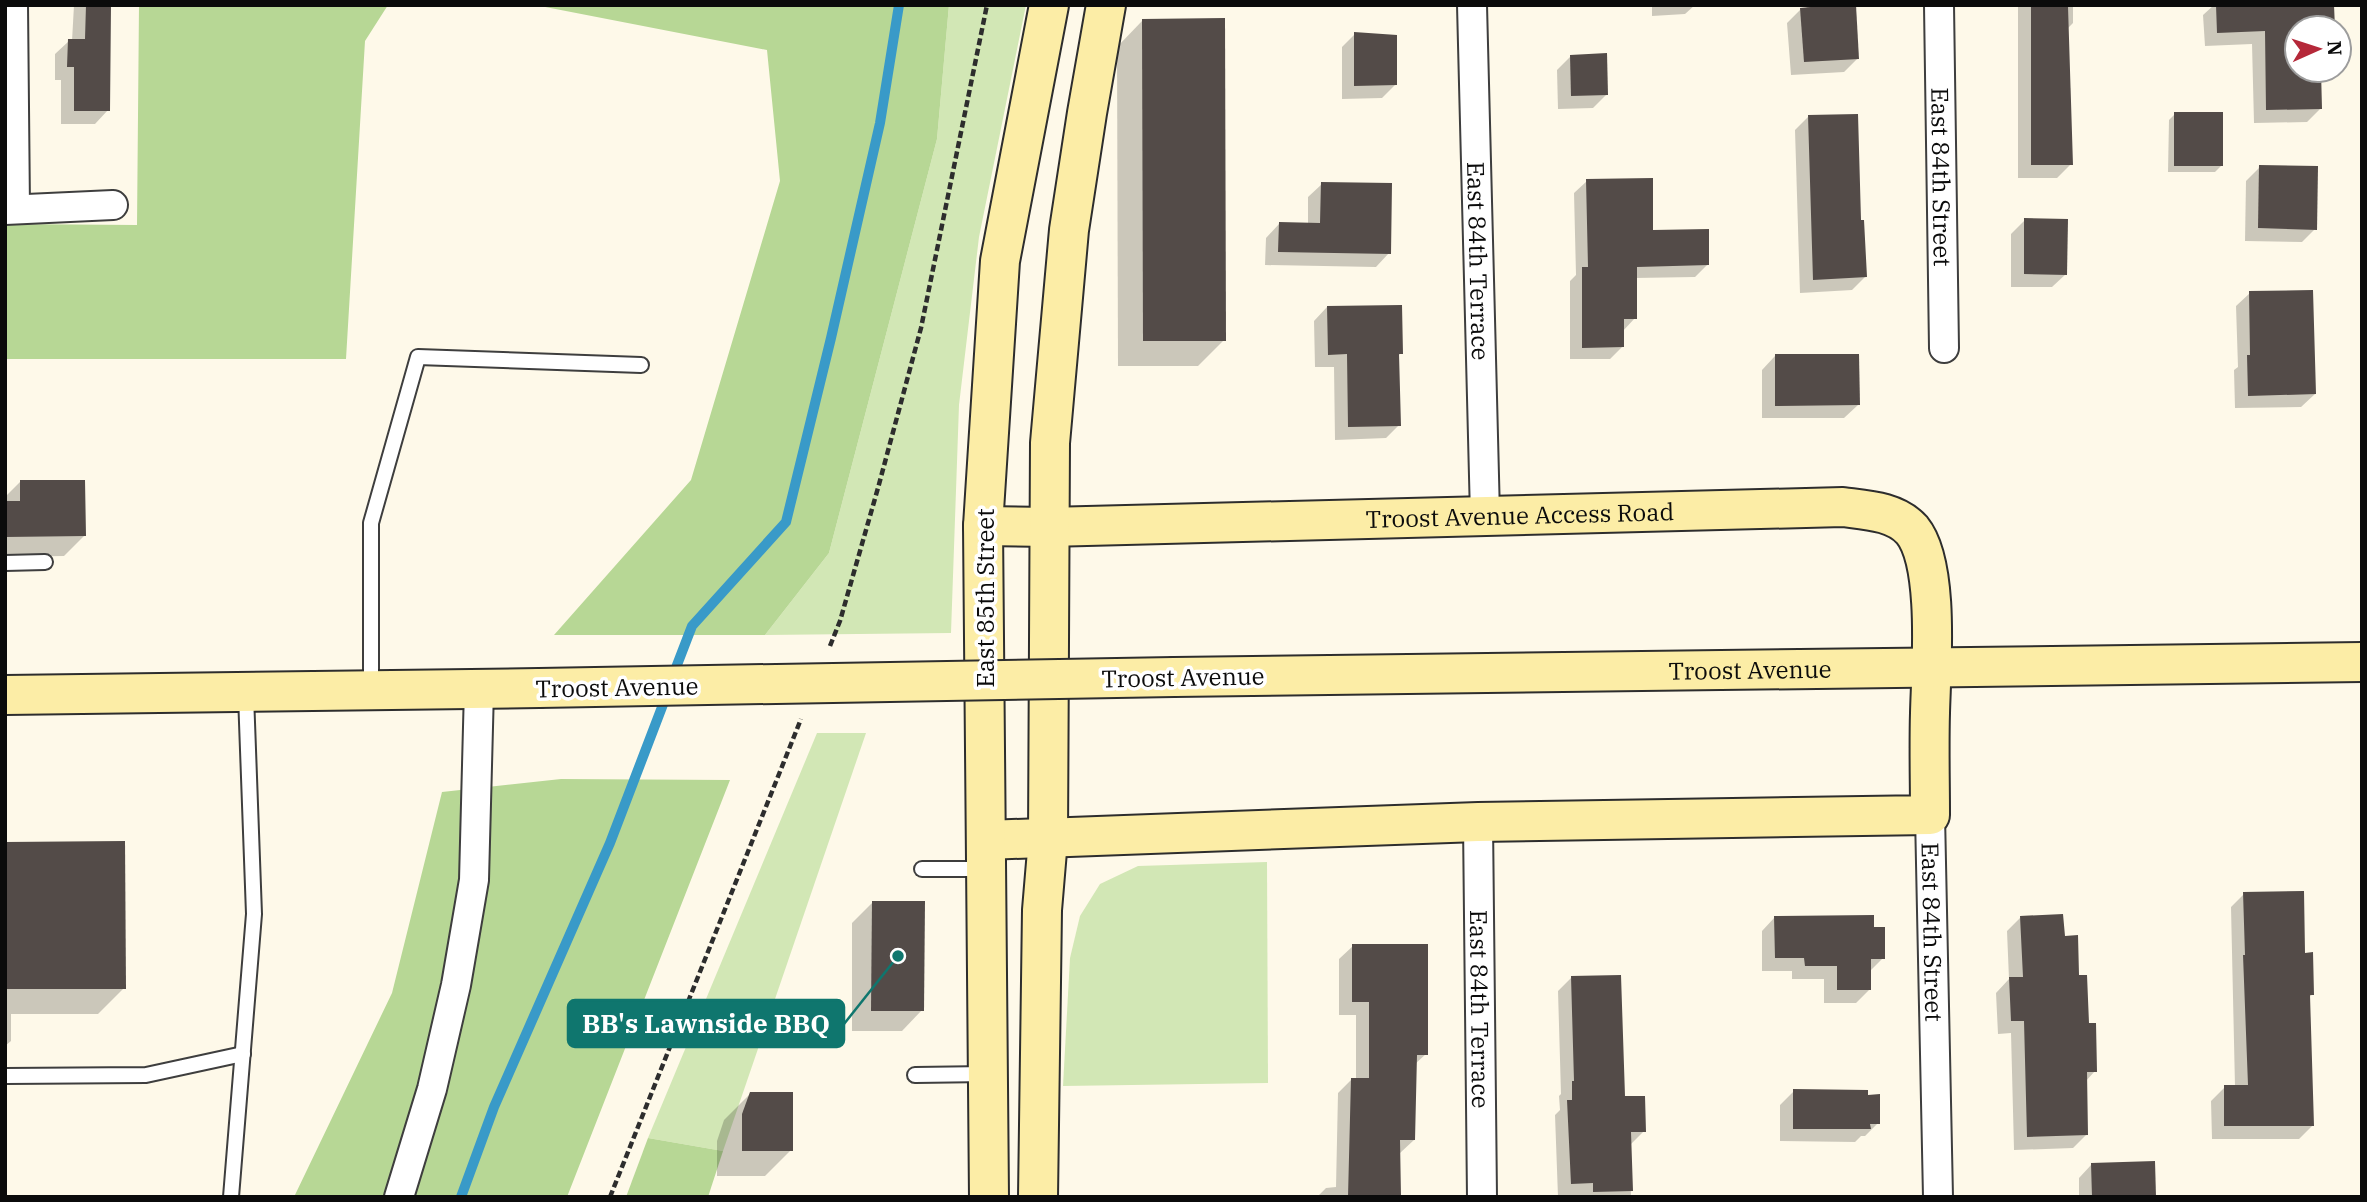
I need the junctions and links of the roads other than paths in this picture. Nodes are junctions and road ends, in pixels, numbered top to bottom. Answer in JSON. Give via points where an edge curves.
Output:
{"nodes":[{"id":1,"x":13,"y":5,"type":"edge"},
{"id":2,"x":1049,"y":5,"type":"edge"},
{"id":3,"x":1106,"y":5,"type":"edge"},
{"id":4,"x":1472,"y":5,"type":"edge"},
{"id":5,"x":1939,"y":5,"type":"edge"},
{"id":6,"x":9,"y":63,"type":"edge"},
{"id":7,"x":113,"y":205,"type":"dead end"},
{"id":8,"x":10,"y":209,"type":"edge"},
{"id":9,"x":1944,"y":348,"type":"dead end"},
{"id":10,"x":641,"y":365,"type":"dead end"},
{"id":11,"x":1485,"y":515,"type":"junction"},
{"id":12,"x":983,"y":526,"type":"junction"},
{"id":13,"x":1048,"y":527,"type":"junction"},
{"id":14,"x":45,"y":562,"type":"dead end"},
{"id":15,"x":5,"y":563,"type":"edge"},
{"id":16,"x":2362,"y":662,"type":"edge"},
{"id":17,"x":1932,"y":667,"type":"junction"},
{"id":18,"x":479,"y":689,"type":"junction"},
{"id":19,"x":371,"y":690,"type":"junction"},
{"id":20,"x":246,"y":693,"type":"junction"},
{"id":21,"x":5,"y":695,"type":"edge"},
{"id":22,"x":1930,"y":815,"type":"junction"},
{"id":23,"x":1478,"y":822,"type":"junction"},
{"id":24,"x":1048,"y":839,"type":"junction"},
{"id":25,"x":986,"y":855,"type":"junction"},
{"id":26,"x":922,"y":869,"type":"dead end"},
{"id":27,"x":243,"y":1054,"type":"junction"},
{"id":28,"x":988,"y":1074,"type":"junction"},
{"id":29,"x":915,"y":1075,"type":"dead end"},
{"id":30,"x":5,"y":1076,"type":"edge"},
{"id":31,"x":231,"y":1197,"type":"edge"},
{"id":32,"x":399,"y":1197,"type":"edge"},
{"id":33,"x":989,"y":1197,"type":"edge"},
{"id":34,"x":1038,"y":1197,"type":"edge"},
{"id":35,"x":1482,"y":1197,"type":"edge"},
{"id":36,"x":1938,"y":1197,"type":"edge"}],
"edges":[{"from":1,"to":6,"type":"street"},
{"from":2,"to":12,"type":"main road","name":"East 85th Street","via":[[1000,261]]},
{"from":3,"to":13,"type":"main road","via":[[1069,230],[1051,430]]},
{"from":4,"to":11,"type":"street","name":"East 84th Terrace"},
{"from":5,"to":9,"type":"street","name":"East 84th Street"},
{"from":6,"to":8,"type":"street"},
{"from":7,"to":8,"type":"street"},
{"from":10,"to":19,"type":"lane","via":[[418,358],[372,523]]},
{"from":11,"to":13,"type":"main road","name":"Troost Avenue Access Road"},
{"from":11,"to":17,"type":"main road","name":"Troost Avenue Access Road","via":[[1843,507],[1886,513],[1911,530],[1925,554]]},
{"from":12,"to":13,"type":"main road","name":"Troost Avenue Access Road"},
{"from":12,"to":25,"type":"main road","name":"East 85th Street"},
{"from":13,"to":24,"type":"main road"},
{"from":14,"to":15,"type":"lane"},
{"from":16,"to":17,"type":"main road","name":"Troost Avenue"},
{"from":17,"to":18,"type":"main road","name":"Troost Avenue","bridge":true},
{"from":17,"to":22,"type":"main road","name":"East 84th Street"},
{"from":18,"to":19,"type":"main road","name":"Troost Avenue"},
{"from":18,"to":32,"type":"street","via":[[474,880],[432,1089]]},
{"from":19,"to":20,"type":"main road","name":"Troost Avenue"},
{"from":20,"to":21,"type":"main road","name":"Troost Avenue"},
{"from":20,"to":27,"type":"lane","via":[[254,914]]},
{"from":22,"to":23,"type":"main road"},
{"from":22,"to":36,"type":"street","name":"East 84th Street"},
{"from":23,"to":24,"type":"main road"},
{"from":23,"to":35,"type":"street","name":"East 84th Terrace"},
{"from":24,"to":25,"type":"main road"},
{"from":24,"to":34,"type":"main road","via":[[1042,911]]},
{"from":25,"to":26,"type":"lane"},
{"from":25,"to":28,"type":"main road","name":"East 85th Street"},
{"from":27,"to":30,"type":"lane","via":[[146,1075]]},
{"from":27,"to":31,"type":"lane"},
{"from":28,"to":29,"type":"lane"},
{"from":28,"to":33,"type":"main road","name":"East 85th Street"}]}
